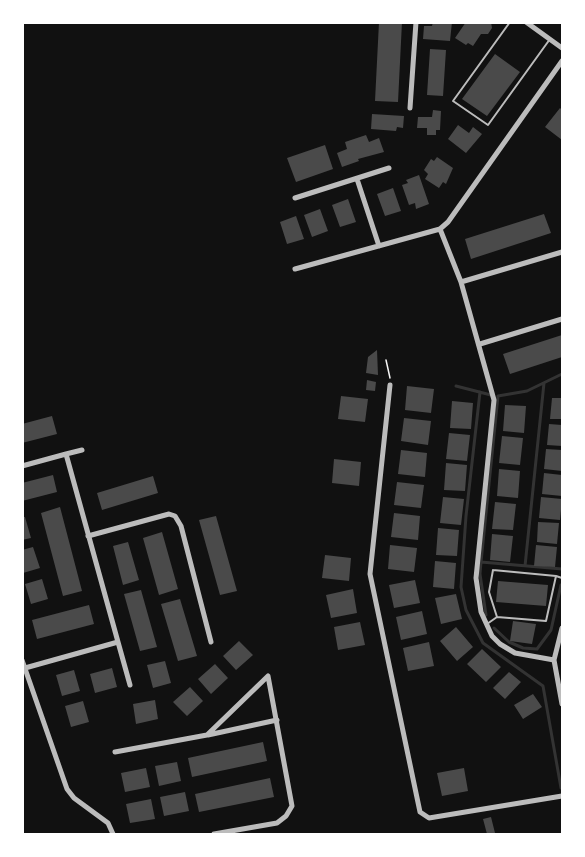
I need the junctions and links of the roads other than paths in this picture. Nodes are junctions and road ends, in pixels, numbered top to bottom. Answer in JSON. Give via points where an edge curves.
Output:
{"nodes":[{"id":1,"x":416,"y":22,"type":"edge"},
{"id":2,"x":510,"y":22,"type":"edge"},
{"id":3,"x":526,"y":22,"type":"edge"},
{"id":4,"x":550,"y":39,"type":"junction"},
{"id":5,"x":562,"y":48,"type":"edge"},
{"id":6,"x":562,"y":61,"type":"edge"},
{"id":7,"x":410,"y":108,"type":"dead end"},
{"id":8,"x":389,"y":168,"type":"dead end"},
{"id":9,"x":357,"y":179,"type":"junction"},
{"id":10,"x":295,"y":198,"type":"dead end"},
{"id":11,"x":440,"y":229,"type":"junction"},
{"id":12,"x":379,"y":246,"type":"junction"},
{"id":13,"x":562,"y":252,"type":"edge"},
{"id":14,"x":295,"y":269,"type":"dead end"},
{"id":15,"x":461,"y":282,"type":"junction"},
{"id":16,"x":562,"y":320,"type":"edge"},
{"id":17,"x":480,"y":344,"type":"junction"},
{"id":18,"x":390,"y":385,"type":"road end"},
{"id":19,"x":82,"y":450,"type":"dead end"},
{"id":20,"x":66,"y":454,"type":"junction"},
{"id":21,"x":22,"y":466,"type":"edge"},
{"id":22,"x":88,"y":536,"type":"junction"},
{"id":23,"x":556,"y":576,"type":"junction"},
{"id":24,"x":562,"y":578,"type":"edge"},
{"id":25,"x":497,"y":617,"type":"junction"},
{"id":26,"x":486,"y":625,"type":"junction"},
{"id":27,"x":562,"y":628,"type":"edge"},
{"id":28,"x":118,"y":642,"type":"junction"},
{"id":29,"x":211,"y":642,"type":"dead end"},
{"id":30,"x":22,"y":660,"type":"edge"},
{"id":31,"x":554,"y":660,"type":"junction"},
{"id":32,"x":25,"y":668,"type":"junction"},
{"id":33,"x":130,"y":685,"type":"dead end"},
{"id":34,"x":562,"y":704,"type":"edge"},
{"id":35,"x":277,"y":720,"type":"junction"},
{"id":36,"x":207,"y":735,"type":"junction"},
{"id":37,"x":115,"y":752,"type":"dead end"},
{"id":38,"x":562,"y":796,"type":"edge"},
{"id":39,"x":113,"y":834,"type":"edge"},
{"id":40,"x":214,"y":834,"type":"edge"}],
"edges":[{"from":1,"to":7,"type":"street"},
{"from":2,"to":4,"type":"lane","via":[[453,101],[488,125]]},
{"from":3,"to":4,"type":"street"},
{"from":4,"to":5,"type":"street"},
{"from":6,"to":11,"type":"street"},
{"from":8,"to":9,"type":"street"},
{"from":9,"to":10,"type":"street"},
{"from":9,"to":12,"type":"street"},
{"from":11,"to":12,"type":"street"},
{"from":11,"to":15,"type":"street"},
{"from":12,"to":14,"type":"street"},
{"from":13,"to":15,"type":"street"},
{"from":15,"to":17,"type":"street"},
{"from":16,"to":17,"type":"street"},
{"from":17,"to":26,"type":"street","via":[[495,400],[476,578]]},
{"from":18,"to":38,"type":"street","via":[[370,574],[420,812],[429,818]]},
{"from":19,"to":20,"type":"street"},
{"from":20,"to":21,"type":"street"},
{"from":20,"to":22,"type":"street"},
{"from":22,"to":28,"type":"street"},
{"from":22,"to":29,"type":"street","via":[[169,514],[175,516],[181,526]]},
{"from":23,"to":24,"type":"lane"},
{"from":23,"to":25,"type":"lane","via":[[546,621]]},
{"from":23,"to":25,"type":"lane","via":[[494,570],[489,592]]},
{"from":25,"to":26,"type":"lane"},
{"from":26,"to":31,"type":"street","via":[[500,644],[515,653]]},
{"from":27,"to":31,"type":"street"},
{"from":28,"to":32,"type":"street"},
{"from":28,"to":33,"type":"street"},
{"from":30,"to":32,"type":"street"},
{"from":31,"to":34,"type":"street"},
{"from":32,"to":39,"type":"street","via":[[67,789],[108,823]]},
{"from":35,"to":36,"type":"street"},
{"from":35,"to":36,"type":"street","via":[[270,678],[265,676]]},
{"from":35,"to":40,"type":"street","via":[[292,806],[277,823]]},
{"from":36,"to":37,"type":"street"}]}
